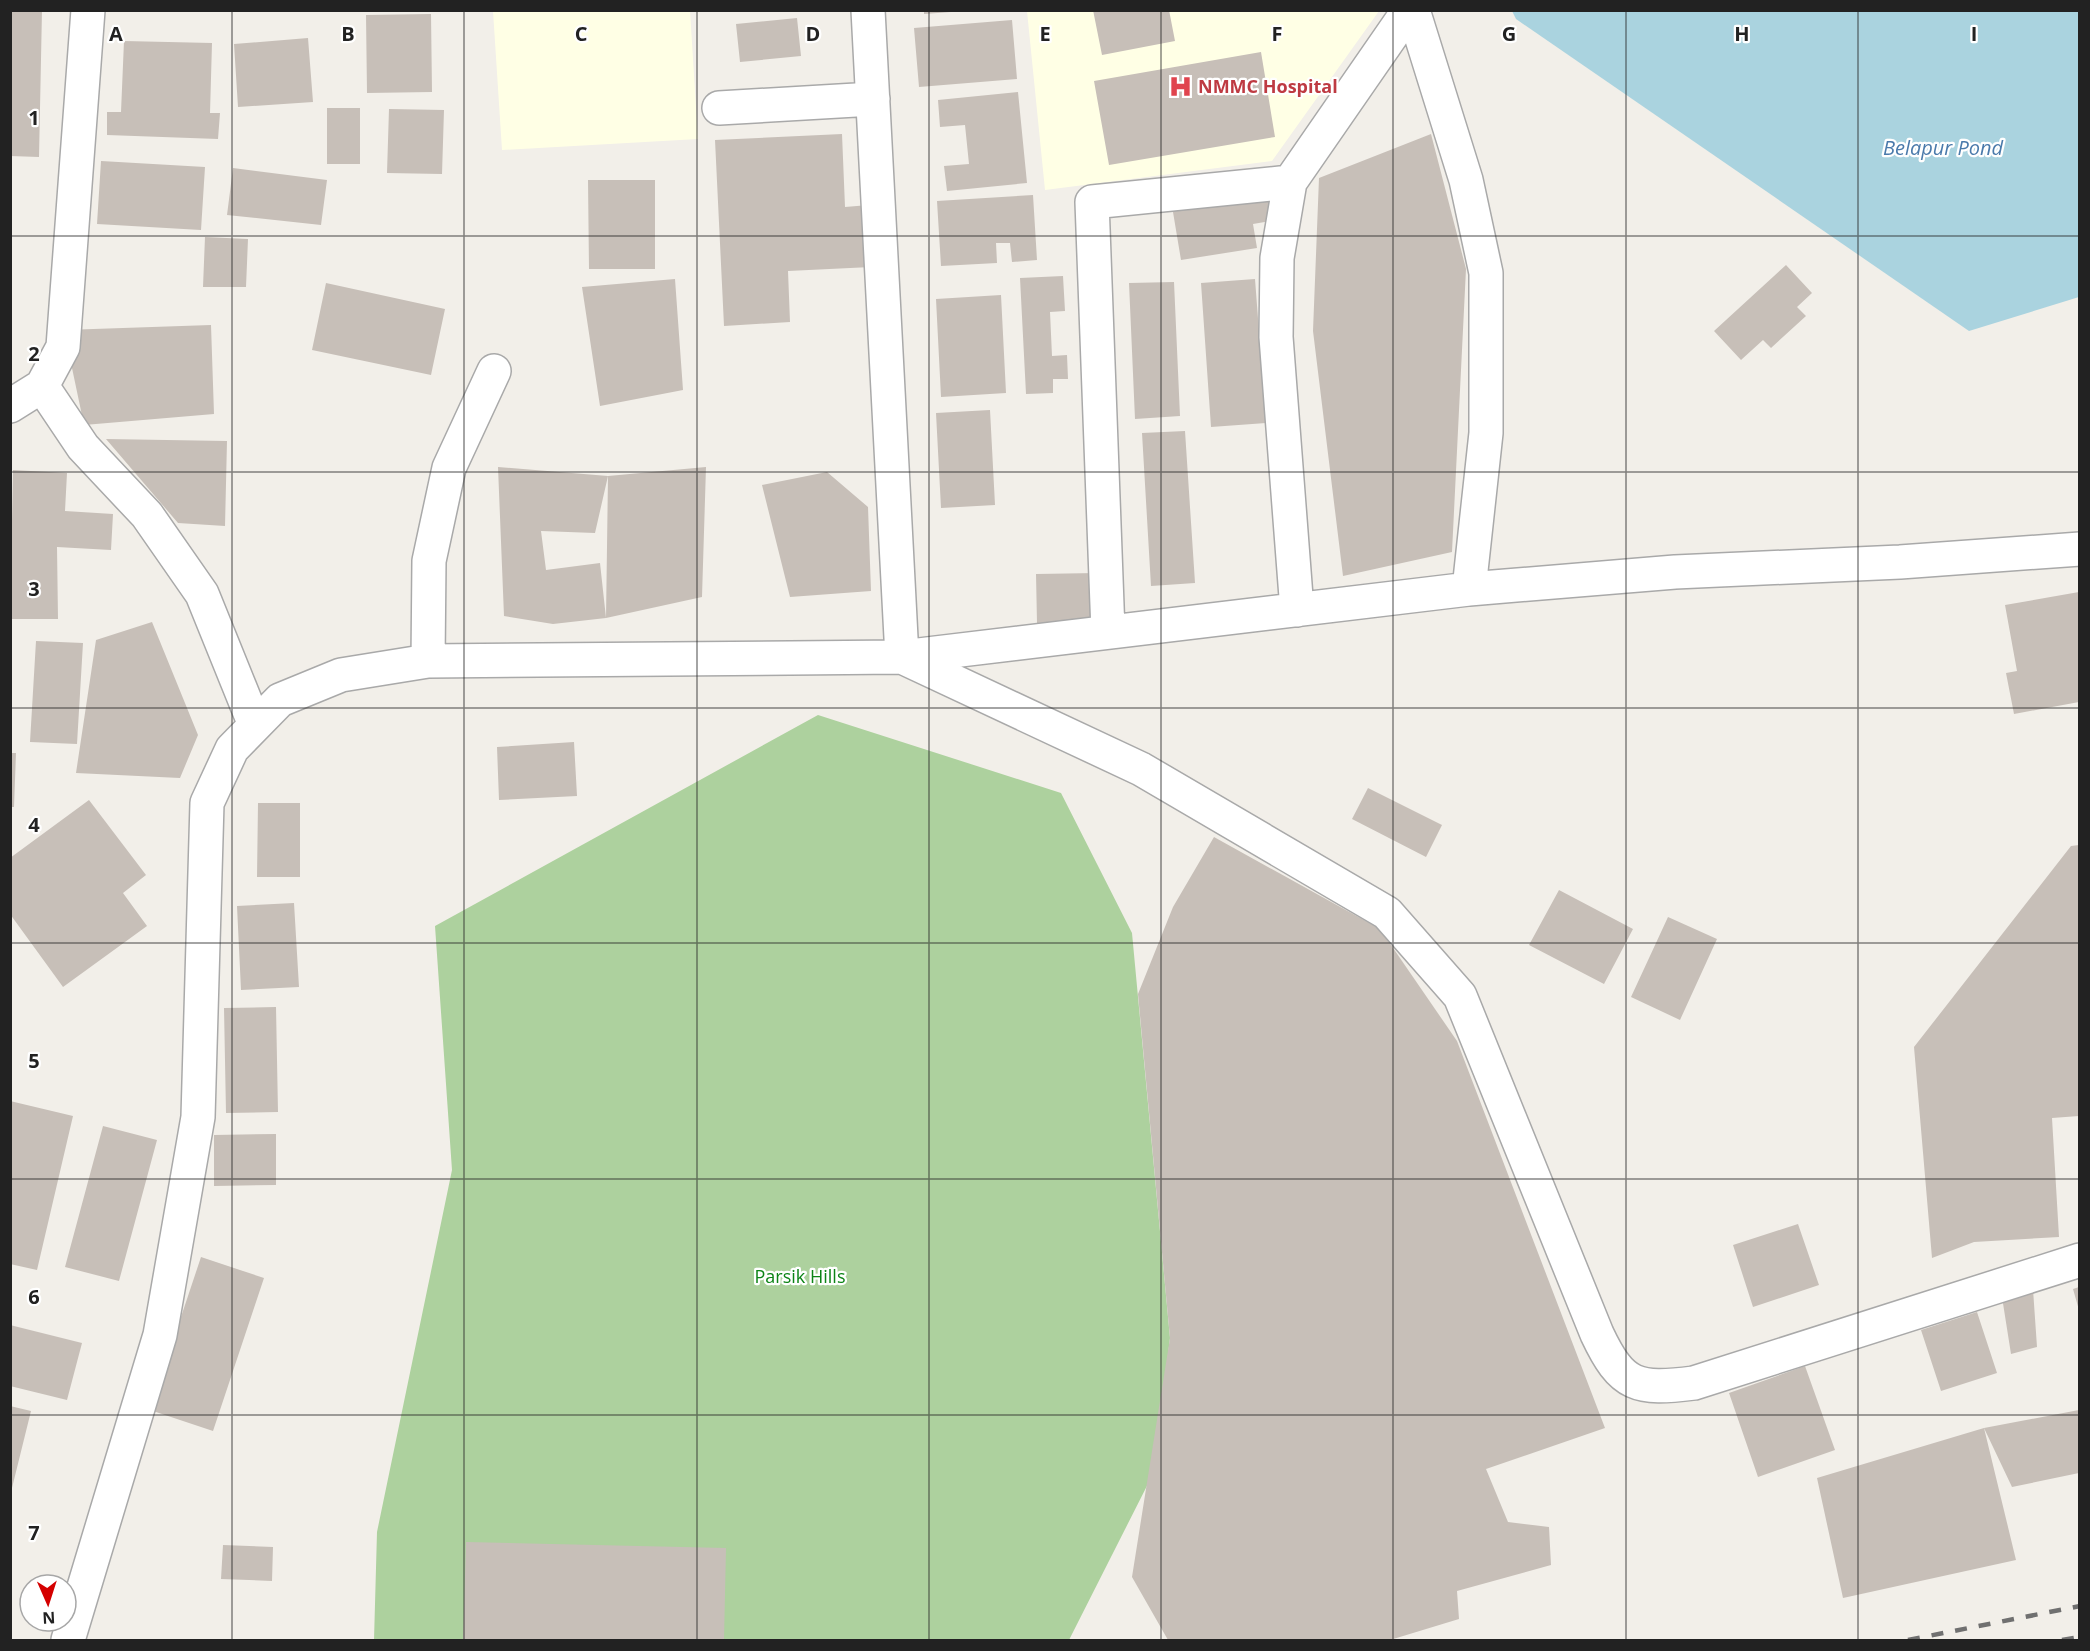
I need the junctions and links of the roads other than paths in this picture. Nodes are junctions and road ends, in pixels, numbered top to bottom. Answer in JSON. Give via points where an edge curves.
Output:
{"nodes":[{"id":1,"x":88,"y":10,"type":"edge"},
{"id":2,"x":868,"y":10,"type":"edge"},
{"id":3,"x":1411,"y":10,"type":"edge"},
{"id":4,"x":873,"y":99,"type":"junction"},
{"id":5,"x":719,"y":108,"type":"dead end"},
{"id":6,"x":1290,"y":182,"type":"junction"},
{"id":7,"x":494,"y":370,"type":"dead end"},
{"id":8,"x":42,"y":386,"type":"junction"},
{"id":9,"x":10,"y":406,"type":"edge"},
{"id":10,"x":2079,"y":549,"type":"edge"},
{"id":11,"x":1469,"y":589,"type":"junction"},
{"id":12,"x":1297,"y":610,"type":"junction"},
{"id":13,"x":1108,"y":632,"type":"junction"},
{"id":14,"x":902,"y":657,"type":"junction"},
{"id":15,"x":428,"y":661,"type":"junction"},
{"id":16,"x":255,"y":725,"type":"junction"},
{"id":17,"x":2079,"y":1260,"type":"edge"},
{"id":18,"x":68,"y":1641,"type":"edge"}],
"edges":[{"from":1,"to":8,"type":"street","via":[[63,347]]},
{"from":2,"to":4,"type":"street"},
{"from":3,"to":6,"type":"street"},
{"from":3,"to":11,"type":"street","via":[[1466,180],[1485,273],[1486,433]]},
{"from":4,"to":5,"type":"street"},
{"from":4,"to":14,"type":"street"},
{"from":6,"to":12,"type":"street","via":[[1277,258],[1276,337]]},
{"from":6,"to":13,"type":"street","via":[[1092,202]]},
{"from":7,"to":15,"type":"street","via":[[449,468],[429,561]]},
{"from":8,"to":9,"type":"street"},
{"from":8,"to":16,"type":"street","via":[[83,447],[147,515],[202,594]]},
{"from":10,"to":11,"type":"street","via":[[1675,572]]},
{"from":11,"to":12,"type":"street"},
{"from":12,"to":13,"type":"street"},
{"from":13,"to":14,"type":"street"},
{"from":14,"to":15,"type":"street"},
{"from":14,"to":17,"type":"street","via":[[1141,769],[1387,913],[1460,996],[1601,1341],[1618,1372],[1634,1381],[1660,1387],[1694,1383]]},
{"from":15,"to":16,"type":"street","via":[[341,675],[280,700]]},
{"from":16,"to":18,"type":"street","via":[[232,749],[207,803],[198,1117],[160,1335]]}]}
